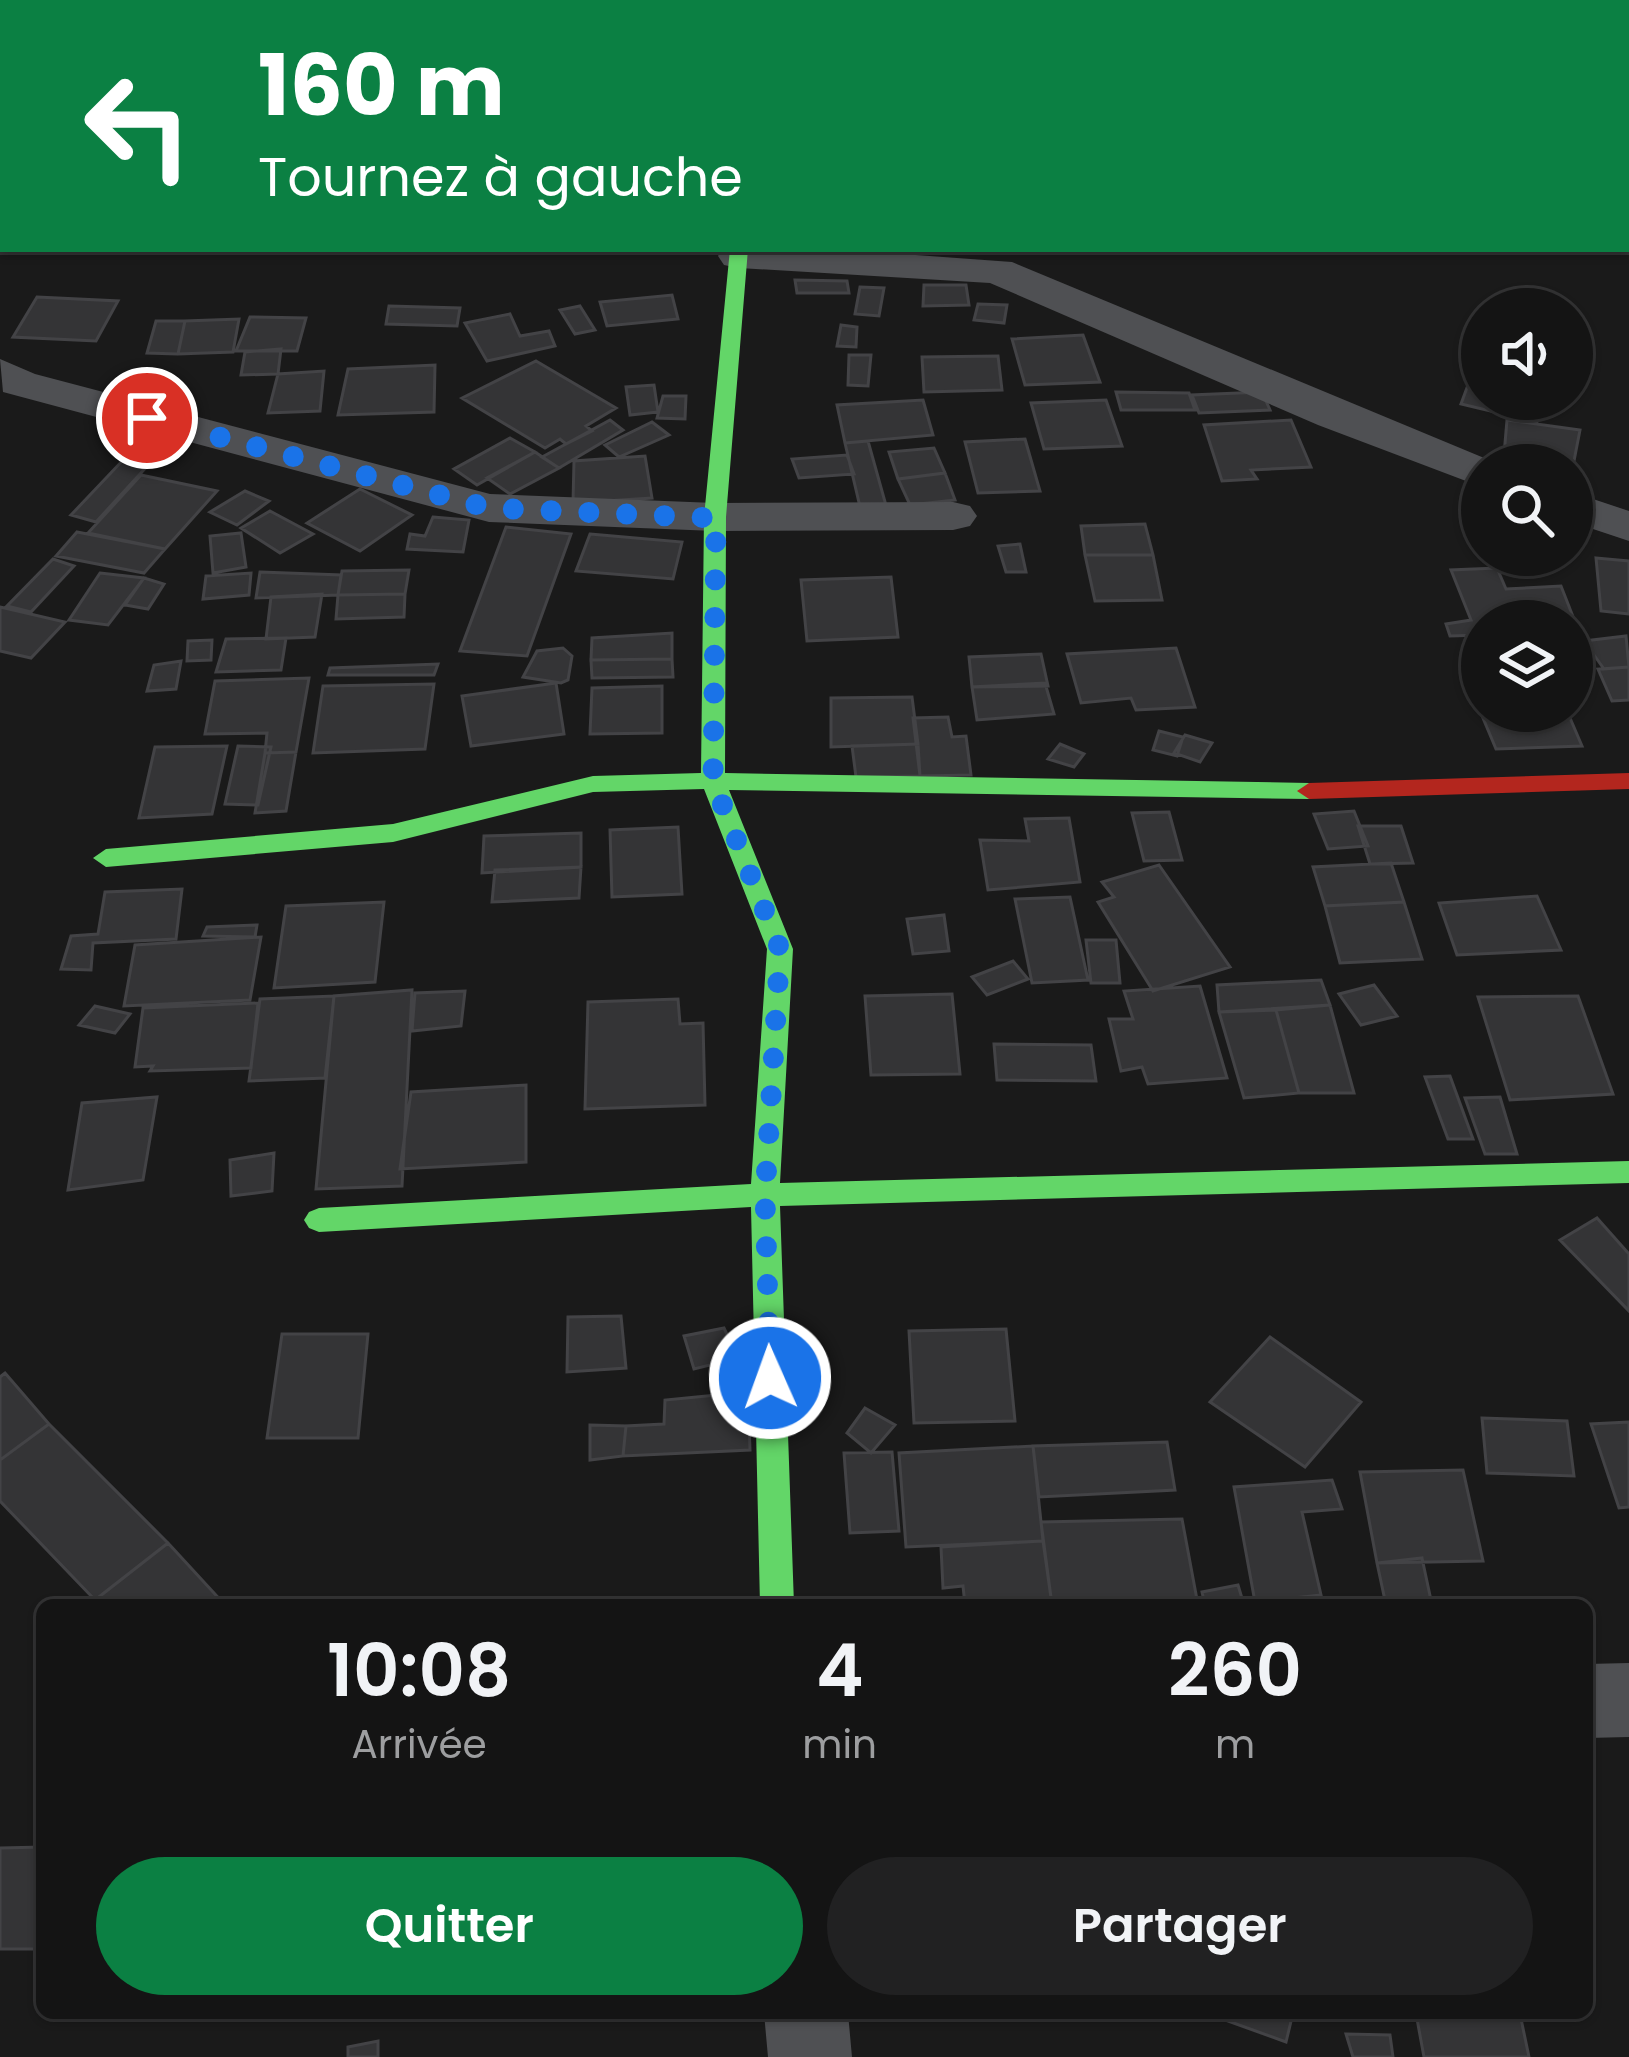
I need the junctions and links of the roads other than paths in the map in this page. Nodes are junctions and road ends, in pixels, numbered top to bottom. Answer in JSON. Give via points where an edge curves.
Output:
{"nodes":[{"id":1,"x":739,"y":253,"type":"edge"},
{"id":2,"x":0,"y":372,"type":"edge"},
{"id":3,"x":1461,"y":463,"type":"edge"},
{"id":4,"x":1593,"y":514,"type":"edge"},
{"id":5,"x":952,"y":516,"type":"dead end"},
{"id":6,"x":716,"y":518,"type":"junction"},
{"id":7,"x":1629,"y":527,"type":"edge"},
{"id":8,"x":713,"y":781,"type":"junction"},
{"id":9,"x":1629,"y":781,"type":"edge"},
{"id":10,"x":106,"y":857,"type":"dead end"},
{"id":11,"x":1629,"y":1172,"type":"edge"},
{"id":12,"x":765,"y":1196,"type":"junction"},
{"id":13,"x":319,"y":1220,"type":"dead end"},
{"id":14,"x":777,"y":1599,"type":"edge"},
{"id":15,"x":1593,"y":1700,"type":"edge"},
{"id":16,"x":1629,"y":1700,"type":"edge"},
{"id":17,"x":807,"y":2019,"type":"edge"},
{"id":18,"x":810,"y":2057,"type":"edge"}],
"edges":[{"from":1,"to":3,"type":"street","via":[[997,271]]},
{"from":1,"to":6,"type":"street"},
{"from":2,"to":6,"type":"street","via":[[489,508]]},
{"from":4,"to":7,"type":"street"},
{"from":5,"to":6,"type":"street"},
{"from":6,"to":8,"type":"street"},
{"from":8,"to":9,"type":"street","via":[[1331,791]]},
{"from":8,"to":10,"type":"street","via":[[593,784],[393,833]]},
{"from":8,"to":12,"type":"street","via":[[780,949]]},
{"from":11,"to":12,"type":"street"},
{"from":12,"to":13,"type":"street"},
{"from":12,"to":14,"type":"street"},
{"from":15,"to":16,"type":"street"},
{"from":17,"to":18,"type":"street"}]}
